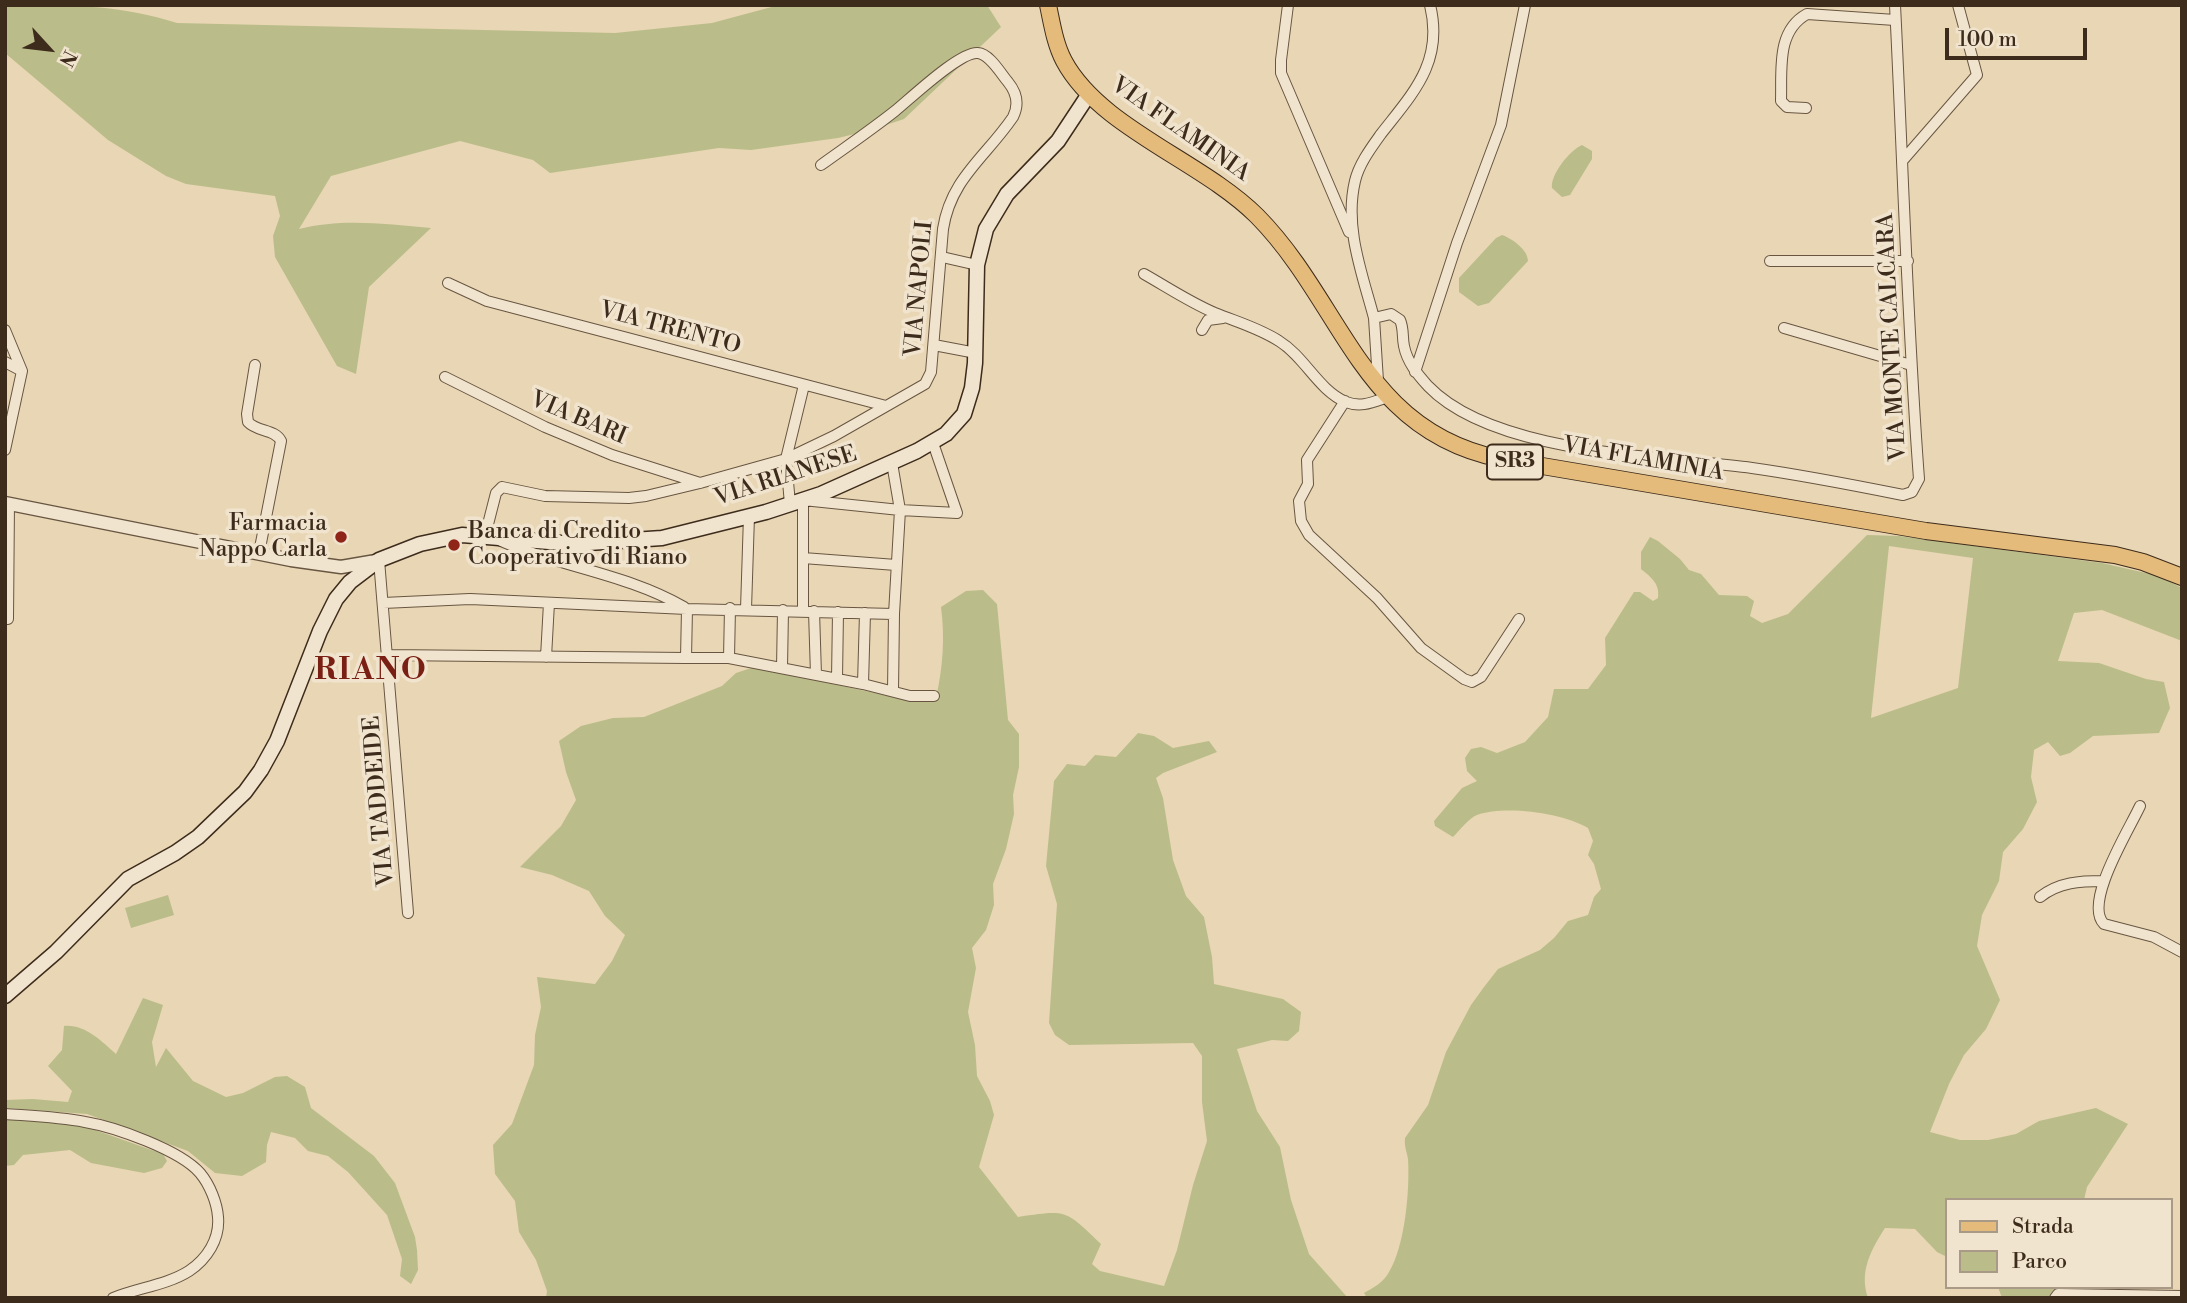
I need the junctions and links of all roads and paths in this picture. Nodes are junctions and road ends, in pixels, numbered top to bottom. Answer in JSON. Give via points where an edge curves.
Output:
{"nodes":[{"id":1,"x":1048,"y":5,"type":"edge"},
{"id":2,"x":1288,"y":5,"type":"edge"},
{"id":3,"x":1525,"y":5,"type":"edge"},
{"id":4,"x":1895,"y":5,"type":"edge"},
{"id":5,"x":1958,"y":5,"type":"edge"},
{"id":6,"x":1429,"y":7,"type":"edge"},
{"id":7,"x":1804,"y":11,"type":"edge"},
{"id":8,"x":1895,"y":20,"type":"junction"},
{"id":9,"x":1089,"y":94,"type":"junction"},
{"id":10,"x":1806,"y":108,"type":"dead end"},
{"id":11,"x":1903,"y":160,"type":"junction"},
{"id":12,"x":821,"y":165,"type":"dead end"},
{"id":13,"x":1354,"y":242,"type":"junction"},
{"id":14,"x":942,"y":257,"type":"junction"},
{"id":15,"x":1770,"y":261,"type":"dead end"},
{"id":16,"x":1908,"y":261,"type":"junction"},
{"id":17,"x":977,"y":265,"type":"junction"},
{"id":18,"x":1144,"y":274,"type":"dead end"},
{"id":19,"x":448,"y":283,"type":"dead end"},
{"id":20,"x":1227,"y":317,"type":"junction"},
{"id":21,"x":1374,"y":318,"type":"junction"},
{"id":22,"x":1784,"y":328,"type":"dead end"},
{"id":23,"x":5,"y":330,"type":"edge"},
{"id":24,"x":1202,"y":330,"type":"dead end"},
{"id":25,"x":934,"y":345,"type":"junction"},
{"id":26,"x":976,"y":353,"type":"junction"},
{"id":27,"x":5,"y":362,"type":"edge"},
{"id":28,"x":255,"y":365,"type":"dead end"},
{"id":29,"x":1911,"y":365,"type":"junction"},
{"id":30,"x":22,"y":371,"type":"junction"},
{"id":31,"x":1415,"y":372,"type":"junction"},
{"id":32,"x":445,"y":377,"type":"dead end"},
{"id":33,"x":804,"y":384,"type":"junction"},
{"id":34,"x":1383,"y":393,"type":"junction"},
{"id":35,"x":1345,"y":401,"type":"junction"},
{"id":36,"x":886,"y":406,"type":"junction"},
{"id":37,"x":933,"y":443,"type":"junction"},
{"id":38,"x":5,"y":450,"type":"edge"},
{"id":39,"x":786,"y":459,"type":"junction"},
{"id":40,"x":892,"y":463,"type":"junction"},
{"id":41,"x":700,"y":484,"type":"junction"},
{"id":42,"x":797,"y":502,"type":"junction"},
{"id":43,"x":7,"y":503,"type":"edge"},
{"id":44,"x":900,"y":510,"type":"junction"},
{"id":45,"x":749,"y":516,"type":"junction"},
{"id":46,"x":487,"y":536,"type":"junction"},
{"id":47,"x":258,"y":554,"type":"junction"},
{"id":48,"x":803,"y":558,"type":"junction"},
{"id":49,"x":379,"y":560,"type":"junction"},
{"id":50,"x":896,"y":565,"type":"junction"},
{"id":51,"x":2182,"y":577,"type":"edge"},
{"id":52,"x":383,"y":603,"type":"junction"},
{"id":53,"x":550,"y":603,"type":"junction"},
{"id":54,"x":730,"y":608,"type":"junction"},
{"id":55,"x":687,"y":609,"type":"junction"},
{"id":56,"x":746,"y":609,"type":"junction"},
{"id":57,"x":783,"y":610,"type":"junction"},
{"id":58,"x":809,"y":611,"type":"junction"},
{"id":59,"x":838,"y":612,"type":"junction"},
{"id":60,"x":865,"y":613,"type":"junction"},
{"id":61,"x":894,"y":614,"type":"junction"},
{"id":62,"x":5,"y":619,"type":"edge"},
{"id":63,"x":1519,"y":619,"type":"dead end"},
{"id":64,"x":387,"y":654,"type":"junction"},
{"id":65,"x":546,"y":656,"type":"junction"},
{"id":66,"x":686,"y":658,"type":"junction"},
{"id":67,"x":729,"y":658,"type":"junction"},
{"id":68,"x":782,"y":668,"type":"junction"},
{"id":69,"x":816,"y":675,"type":"junction"},
{"id":70,"x":837,"y":679,"type":"junction"},
{"id":71,"x":863,"y":684,"type":"junction"},
{"id":72,"x":893,"y":691,"type":"junction"},
{"id":73,"x":934,"y":696,"type":"dead end"},
{"id":74,"x":2140,"y":806,"type":"dead end"},
{"id":75,"x":2104,"y":881,"type":"junction"},
{"id":76,"x":2040,"y":897,"type":"dead end"},
{"id":77,"x":408,"y":914,"type":"dead end"},
{"id":78,"x":2182,"y":952,"type":"edge"},
{"id":79,"x":5,"y":996,"type":"edge"},
{"id":80,"x":5,"y":1114,"type":"edge"},
{"id":81,"x":2182,"y":1296,"type":"edge"},
{"id":82,"x":113,"y":1298,"type":"edge"},
{"id":83,"x":2055,"y":1298,"type":"edge"}],
"edges":[{"from":1,"to":9,"type":"main road","name":"VIA FLAMINIA","number":"SR3","via":[[1062,58]]},
{"from":2,"to":13,"type":"street","via":[[1281,73]]},
{"from":3,"to":31,"type":"street","via":[[1501,125]]},
{"from":4,"to":8,"type":"street","name":"VIA MONTE CALCARA"},
{"from":5,"to":11,"type":"street","via":[[1977,75]]},
{"from":6,"to":13,"type":"street","via":[[1433,55],[1414,92],[1356,177]]},
{"from":7,"to":8,"type":"street"},
{"from":7,"to":10,"type":"street","via":[[1783,44],[1781,101],[1787,107]]},
{"from":8,"to":11,"type":"street","name":"VIA MONTE CALCARA"},
{"from":9,"to":17,"type":"main road","name":"VIA RIANESE","via":[[1058,141],[998,207],[986,229]]},
{"from":9,"to":34,"type":"main road","name":"VIA FLAMINIA","number":"SR3","via":[[1110,113],[1217,182],[1262,221]]},
{"from":11,"to":16,"type":"street","name":"VIA MONTE CALCARA"},
{"from":12,"to":14,"type":"street","name":"VIA NAPOLI","via":[[956,62],[972,54],[986,57],[1013,90],[1016,111],[953,193],[944,222]]},
{"from":13,"to":21,"type":"street"},
{"from":14,"to":17,"type":"street"},
{"from":14,"to":25,"type":"street","name":"VIA NAPOLI"},
{"from":15,"to":16,"type":"street"},
{"from":16,"to":29,"type":"street","name":"VIA MONTE CALCARA"},
{"from":17,"to":26,"type":"main road","name":"VIA RIANESE"},
{"from":18,"to":20,"type":"street"},
{"from":19,"to":33,"type":"street","name":"VIA TRENTO","via":[[487,301]]},
{"from":20,"to":24,"type":"street","via":[[1208,320]]},
{"from":20,"to":35,"type":"street","via":[[1285,345]]},
{"from":21,"to":31,"type":"street","name":"VIA MONTE CALCARA","via":[[1391,314],[1400,320],[1405,350]]},
{"from":21,"to":34,"type":"street"},
{"from":22,"to":29,"type":"street"},
{"from":23,"to":30,"type":"street"},
{"from":25,"to":26,"type":"street"},
{"from":25,"to":36,"type":"street","name":"VIA NAPOLI","via":[[928,380]]},
{"from":26,"to":37,"type":"main road","name":"VIA RIANESE","via":[[965,412]]},
{"from":27,"to":30,"type":"street"},
{"from":28,"to":47,"type":"street","via":[[248,422],[281,441]]},
{"from":29,"to":31,"type":"street","name":"VIA MONTE CALCARA","via":[[1919,479],[1914,490],[1903,495],[1751,468],[1556,445],[1467,414],[1439,396]]},
{"from":30,"to":38,"type":"street"},
{"from":32,"to":41,"type":"street","name":"VIA BARI","via":[[545,427]]},
{"from":33,"to":36,"type":"street","name":"VIA TRENTO"},
{"from":33,"to":39,"type":"street"},
{"from":34,"to":35,"type":"street","via":[[1363,405]]},
{"from":34,"to":51,"type":"main road","name":"VIA FLAMINIA","number":"SR3","via":[[1430,433],[1485,456],[1926,531],[2115,555]]},
{"from":35,"to":63,"type":"street","via":[[1307,460],[1307,484],[1299,501],[1301,521],[1309,535],[1377,598],[1421,648],[1464,679],[1472,682],[1480,677]]},
{"from":36,"to":39,"type":"street","name":"VIA NAPOLI"},
{"from":37,"to":40,"type":"main road","name":"VIA RIANESE"},
{"from":37,"to":44,"type":"street","via":[[957,513]]},
{"from":39,"to":41,"type":"street","name":"VIA NAPOLI"},
{"from":39,"to":42,"type":"street"},
{"from":40,"to":42,"type":"main road","name":"VIA RIANESE"},
{"from":40,"to":44,"type":"street"},
{"from":41,"to":46,"type":"street","name":"VIA NAPOLI","via":[[629,498],[545,496],[502,487],[496,493]]},
{"from":42,"to":44,"type":"street"},
{"from":42,"to":45,"type":"main road","name":"VIA RIANESE"},
{"from":42,"to":48,"type":"street"},
{"from":43,"to":47,"type":"street"},
{"from":43,"to":62,"type":"street"},
{"from":44,"to":50,"type":"street"},
{"from":45,"to":46,"type":"main road","name":"VIA RIANESE","via":[[636,541],[554,543]]},
{"from":45,"to":56,"type":"street"},
{"from":46,"to":49,"type":"main road","name":"VIA RIANESE","via":[[437,539]]},
{"from":46,"to":55,"type":"street","via":[[647,588]]},
{"from":47,"to":49,"type":"street","via":[[341,567]]},
{"from":48,"to":50,"type":"street"},
{"from":48,"to":58,"type":"street"},
{"from":49,"to":52,"type":"street","name":"VIA TADDEIDE"},
{"from":49,"to":79,"type":"main road","name":"VIA RIANESE","via":[[335,599],[278,741],[245,792],[198,837],[128,879]]},
{"from":50,"to":61,"type":"street"},
{"from":52,"to":53,"type":"street","via":[[470,599]]},
{"from":52,"to":64,"type":"street","name":"VIA TADDEIDE"},
{"from":53,"to":55,"type":"street"},
{"from":53,"to":65,"type":"street"},
{"from":54,"to":55,"type":"street"},
{"from":54,"to":56,"type":"street"},
{"from":54,"to":67,"type":"street"},
{"from":55,"to":66,"type":"street"},
{"from":56,"to":57,"type":"street"},
{"from":57,"to":58,"type":"street"},
{"from":57,"to":68,"type":"street"},
{"from":58,"to":59,"type":"street"},
{"from":58,"to":69,"type":"street"},
{"from":59,"to":60,"type":"street"},
{"from":59,"to":70,"type":"street"},
{"from":60,"to":61,"type":"street"},
{"from":60,"to":71,"type":"street"},
{"from":61,"to":72,"type":"street"},
{"from":64,"to":65,"type":"street"},
{"from":64,"to":77,"type":"street","name":"VIA TADDEIDE"},
{"from":65,"to":66,"type":"street"},
{"from":66,"to":67,"type":"street"},
{"from":67,"to":68,"type":"street"},
{"from":68,"to":69,"type":"street"},
{"from":69,"to":70,"type":"street"},
{"from":70,"to":71,"type":"street"},
{"from":71,"to":72,"type":"street"},
{"from":72,"to":73,"type":"street"},
{"from":74,"to":75,"type":"street"},
{"from":75,"to":76,"type":"street","via":[[2069,883]]},
{"from":75,"to":78,"type":"street","via":[[2098,906],[2104,924],[2154,937]]},
{"from":80,"to":82,"type":"street","via":[[107,1127],[170,1152],[206,1182],[218,1222],[207,1254],[186,1273]]},
{"from":81,"to":83,"type":"street","via":[[2058,1294]]}]}
